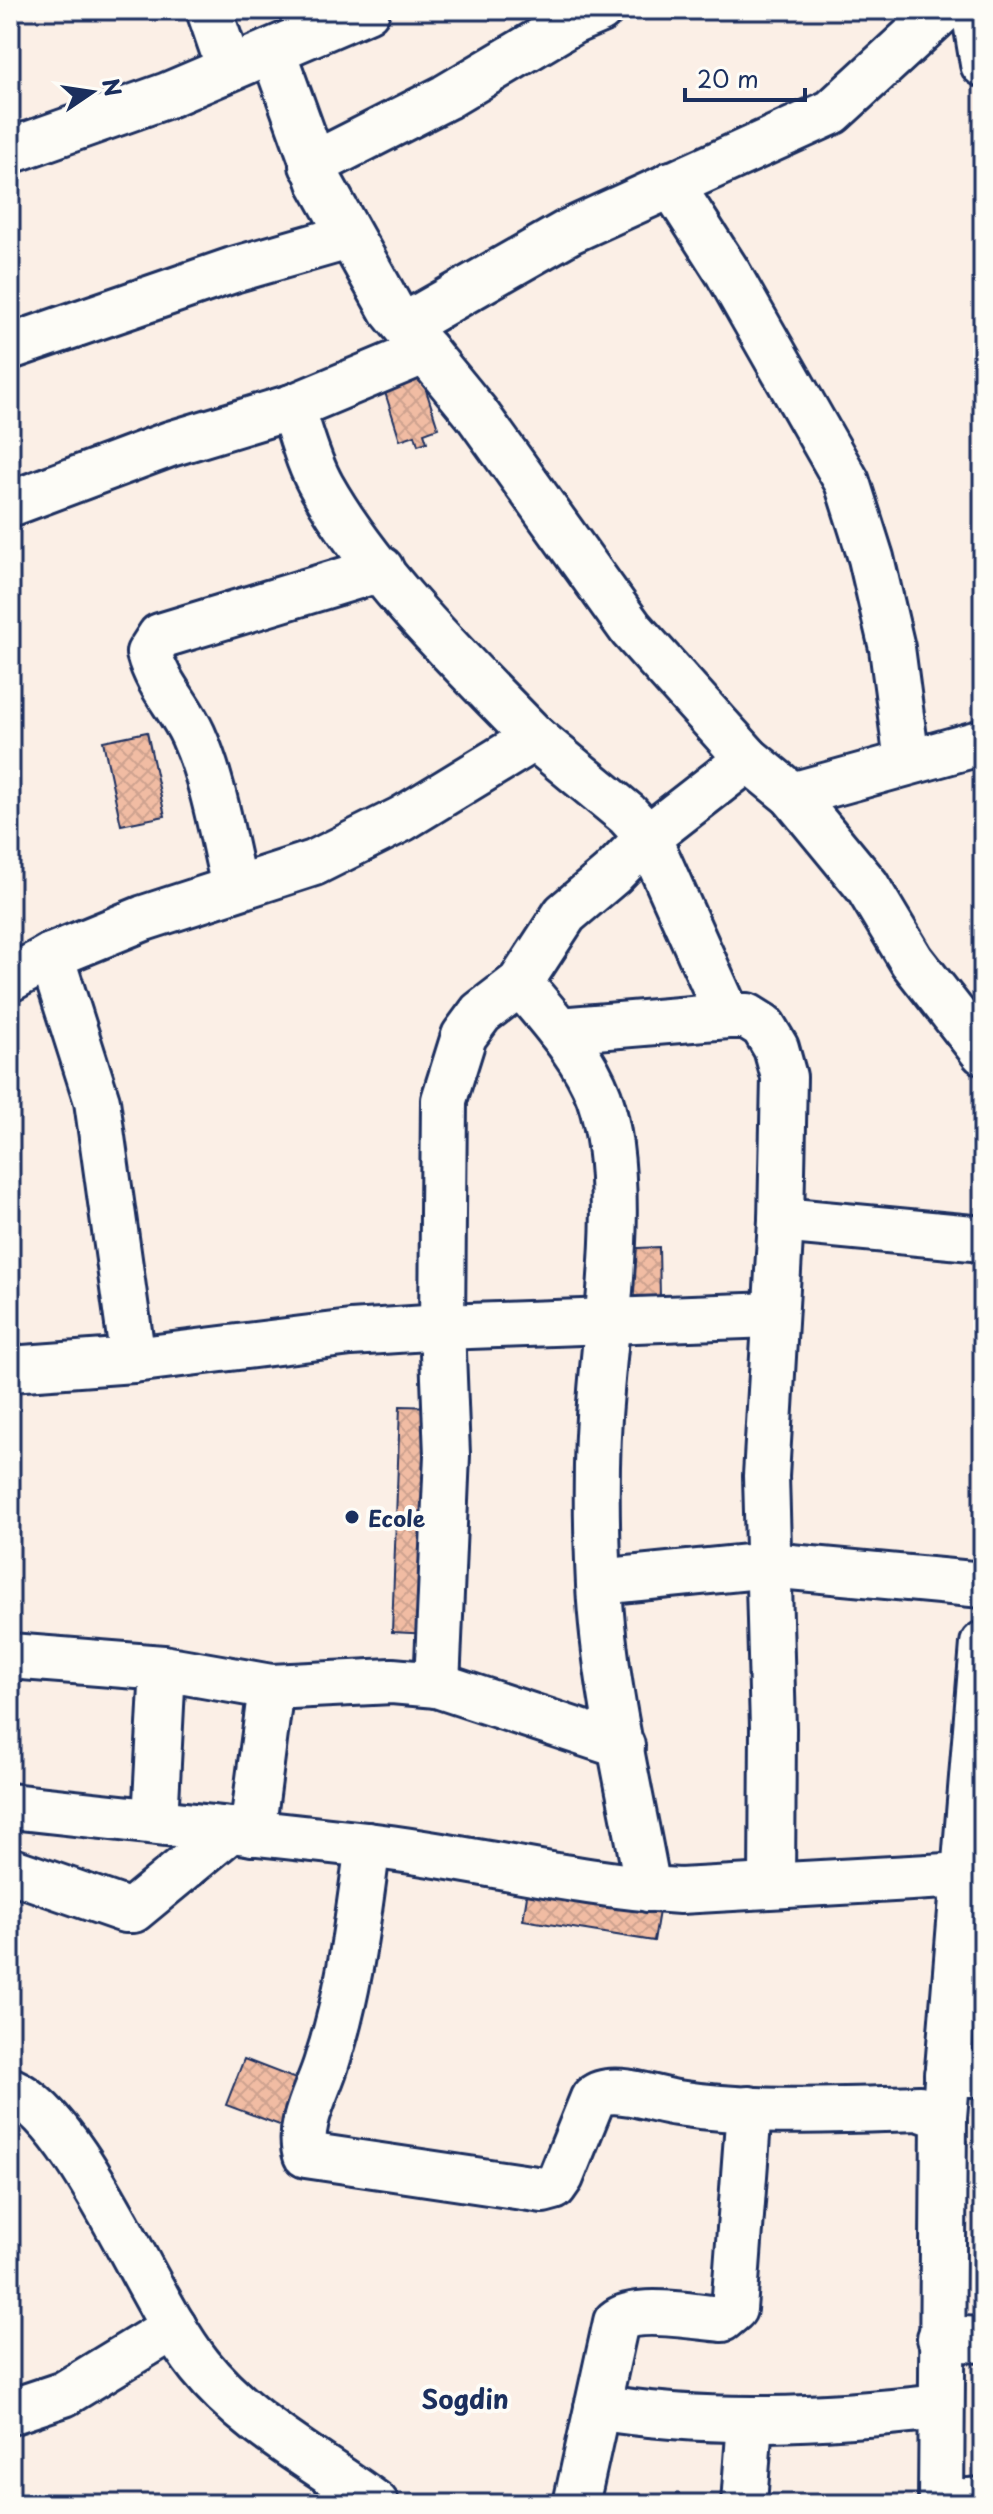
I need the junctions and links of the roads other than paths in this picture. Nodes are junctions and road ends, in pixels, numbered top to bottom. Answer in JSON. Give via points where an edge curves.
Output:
{"nodes":[{"id":1,"x":209,"y":10,"type":"edge"},
{"id":2,"x":367,"y":10,"type":"edge"},
{"id":3,"x":600,"y":10,"type":"edge"},
{"id":4,"x":943,"y":10,"type":"edge"},
{"id":5,"x":974,"y":10,"type":"edge"},
{"id":6,"x":273,"y":52,"type":"junction"},
{"id":7,"x":983,"y":64,"type":"edge"},
{"id":8,"x":229,"y":68,"type":"junction"},
{"id":9,"x":10,"y":151,"type":"edge"},
{"id":10,"x":312,"y":165,"type":"junction"},
{"id":11,"x":671,"y":184,"type":"junction"},
{"id":12,"x":348,"y":237,"type":"junction"},
{"id":13,"x":415,"y":338,"type":"junction"},
{"id":14,"x":10,"y":347,"type":"edge"},
{"id":15,"x":292,"y":407,"type":"junction"},
{"id":16,"x":10,"y":504,"type":"edge"},
{"id":17,"x":381,"y":569,"type":"junction"},
{"id":18,"x":535,"y":738,"type":"junction"},
{"id":19,"x":983,"y":742,"type":"edge"},
{"id":20,"x":748,"y":759,"type":"junction"},
{"id":21,"x":907,"y":761,"type":"junction"},
{"id":22,"x":792,"y":795,"type":"junction"},
{"id":23,"x":648,"y":837,"type":"junction"},
{"id":24,"x":234,"y":886,"type":"junction"},
{"id":25,"x":51,"y":956,"type":"junction"},
{"id":26,"x":10,"y":979,"type":"edge"},
{"id":27,"x":520,"y":983,"type":"junction"},
{"id":28,"x":728,"y":1016,"type":"junction"},
{"id":29,"x":559,"y":1030,"type":"junction"},
{"id":30,"x":983,"y":1052,"type":"edge"},
{"id":31,"x":781,"y":1220,"type":"junction"},
{"id":32,"x":983,"y":1239,"type":"edge"},
{"id":33,"x":774,"y":1315,"type":"junction"},
{"id":34,"x":609,"y":1321,"type":"junction"},
{"id":35,"x":442,"y":1327,"type":"junction"},
{"id":36,"x":133,"y":1360,"type":"junction"},
{"id":37,"x":10,"y":1369,"type":"edge"},
{"id":38,"x":769,"y":1565,"type":"junction"},
{"id":39,"x":599,"y":1582,"type":"junction"},
{"id":40,"x":983,"y":1585,"type":"edge"},
{"id":41,"x":983,"y":1644,"type":"edge"},
{"id":42,"x":10,"y":1656,"type":"edge"},
{"id":43,"x":163,"y":1668,"type":"junction"},
{"id":44,"x":437,"y":1685,"type":"junction"},
{"id":45,"x":271,"y":1687,"type":"junction"},
{"id":46,"x":622,"y":1746,"type":"junction"},
{"id":47,"x":10,"y":1806,"type":"edge"},
{"id":48,"x":155,"y":1821,"type":"junction"},
{"id":49,"x":241,"y":1832,"type":"junction"},
{"id":50,"x":368,"y":1845,"type":"junction"},
{"id":51,"x":10,"y":1870,"type":"edge"},
{"id":52,"x":964,"y":1875,"type":"junction"},
{"id":53,"x":772,"y":1885,"type":"junction"},
{"id":54,"x":648,"y":1889,"type":"junction"},
{"id":55,"x":965,"y":2074,"type":"edge"},
{"id":56,"x":16,"y":2099,"type":"edge"},
{"id":57,"x":749,"y":2109,"type":"junction"},
{"id":58,"x":944,"y":2117,"type":"junction"},
{"id":59,"x":174,"y":2327,"type":"junction"},
{"id":60,"x":940,"y":2338,"type":"junction"},
{"id":61,"x":983,"y":2340,"type":"edge"},
{"id":62,"x":597,"y":2407,"type":"junction"},
{"id":63,"x":939,"y":2407,"type":"junction"},
{"id":64,"x":10,"y":2412,"type":"edge"},
{"id":65,"x":750,"y":2420,"type":"junction"},
{"id":66,"x":983,"y":2500,"type":"edge"},
{"id":67,"x":376,"y":2504,"type":"edge"},
{"id":68,"x":576,"y":2504,"type":"edge"},
{"id":69,"x":744,"y":2504,"type":"edge"},
{"id":70,"x":941,"y":2504,"type":"edge"}],
"edges":[{"from":1,"to":8,"type":"street"},
{"from":2,"to":6,"type":"street"},
{"from":3,"to":10,"type":"street"},
{"from":4,"to":11,"type":"street","via":[[832,112]]},
{"from":5,"to":7,"type":"street"},
{"from":6,"to":8,"type":"street"},
{"from":6,"to":10,"type":"street"},
{"from":8,"to":9,"type":"street"},
{"from":10,"to":12,"type":"street"},
{"from":11,"to":13,"type":"street","via":[[570,231]]},
{"from":11,"to":21,"type":"street","via":[[847,482],[892,648]]},
{"from":12,"to":13,"type":"street"},
{"from":12,"to":14,"type":"street","via":[[233,270]]},
{"from":13,"to":15,"type":"street"},
{"from":13,"to":20,"type":"street","via":[[476,413],[631,629]]},
{"from":15,"to":16,"type":"street","via":[[170,444]]},
{"from":15,"to":17,"type":"street","via":[[320,485]]},
{"from":17,"to":18,"type":"street"},
{"from":17,"to":24,"type":"street","via":[[160,636],[149,653],[162,689],[192,733],[204,765]]},
{"from":18,"to":23,"type":"street"},
{"from":18,"to":24,"type":"street","via":[[402,819],[314,863]]},
{"from":19,"to":21,"type":"street"},
{"from":20,"to":22,"type":"street"},
{"from":20,"to":23,"type":"street"},
{"from":21,"to":22,"type":"street"},
{"from":22,"to":30,"type":"street","via":[[867,886],[912,961]]},
{"from":23,"to":27,"type":"street","via":[[565,914]]},
{"from":23,"to":28,"type":"street"},
{"from":24,"to":25,"type":"street"},
{"from":25,"to":26,"type":"street"},
{"from":25,"to":36,"type":"street","via":[[97,1101]]},
{"from":27,"to":29,"type":"street"},
{"from":27,"to":35,"type":"street","via":[[481,1013],[464,1036],[444,1100]]},
{"from":28,"to":29,"type":"street"},
{"from":28,"to":31,"type":"street","via":[[747,1016],[763,1026],[784,1077]]},
{"from":29,"to":34,"type":"street","via":[[597,1092],[609,1130]]},
{"from":31,"to":32,"type":"street"},
{"from":31,"to":33,"type":"street"},
{"from":33,"to":34,"type":"street"},
{"from":33,"to":38,"type":"street","via":[[766,1476]]},
{"from":34,"to":35,"type":"street"},
{"from":34,"to":39,"type":"street","via":[[599,1435]]},
{"from":35,"to":36,"type":"street"},
{"from":35,"to":44,"type":"street","via":[[447,1455]]},
{"from":36,"to":37,"type":"street"},
{"from":38,"to":39,"type":"street"},
{"from":38,"to":40,"type":"street"},
{"from":38,"to":53,"type":"street"},
{"from":39,"to":46,"type":"street"},
{"from":41,"to":52,"type":"street"},
{"from":42,"to":43,"type":"street"},
{"from":43,"to":45,"type":"street"},
{"from":43,"to":48,"type":"street"},
{"from":44,"to":45,"type":"street","via":[[392,1681]]},
{"from":44,"to":46,"type":"street"},
{"from":45,"to":49,"type":"street"},
{"from":46,"to":54,"type":"street"},
{"from":47,"to":48,"type":"street"},
{"from":48,"to":49,"type":"street"},
{"from":49,"to":50,"type":"street"},
{"from":49,"to":51,"type":"street","via":[[133,1910]]},
{"from":50,"to":54,"type":"street"},
{"from":50,"to":57,"type":"street","via":[[329,2058],[303,2132],[306,2155],[543,2190],[554,2187],[561,2177],[599,2092]]},
{"from":52,"to":53,"type":"street"},
{"from":52,"to":55,"type":"street"},
{"from":53,"to":54,"type":"street"},
{"from":55,"to":58,"type":"street"},
{"from":56,"to":59,"type":"street","via":[[55,2127]]},
{"from":57,"to":58,"type":"street","via":[[919,2108]]},
{"from":57,"to":62,"type":"street","via":[[734,2309],[722,2319],[623,2315],[616,2322]]},
{"from":58,"to":60,"type":"street"},
{"from":59,"to":64,"type":"street","via":[[64,2394]]},
{"from":59,"to":67,"type":"street","via":[[201,2367],[265,2429]]},
{"from":60,"to":61,"type":"street"},
{"from":60,"to":63,"type":"street"},
{"from":62,"to":65,"type":"street","via":[[705,2421]]},
{"from":62,"to":68,"type":"street"},
{"from":63,"to":65,"type":"street"},
{"from":63,"to":70,"type":"street"},
{"from":65,"to":69,"type":"street"},
{"from":66,"to":70,"type":"street"}]}
